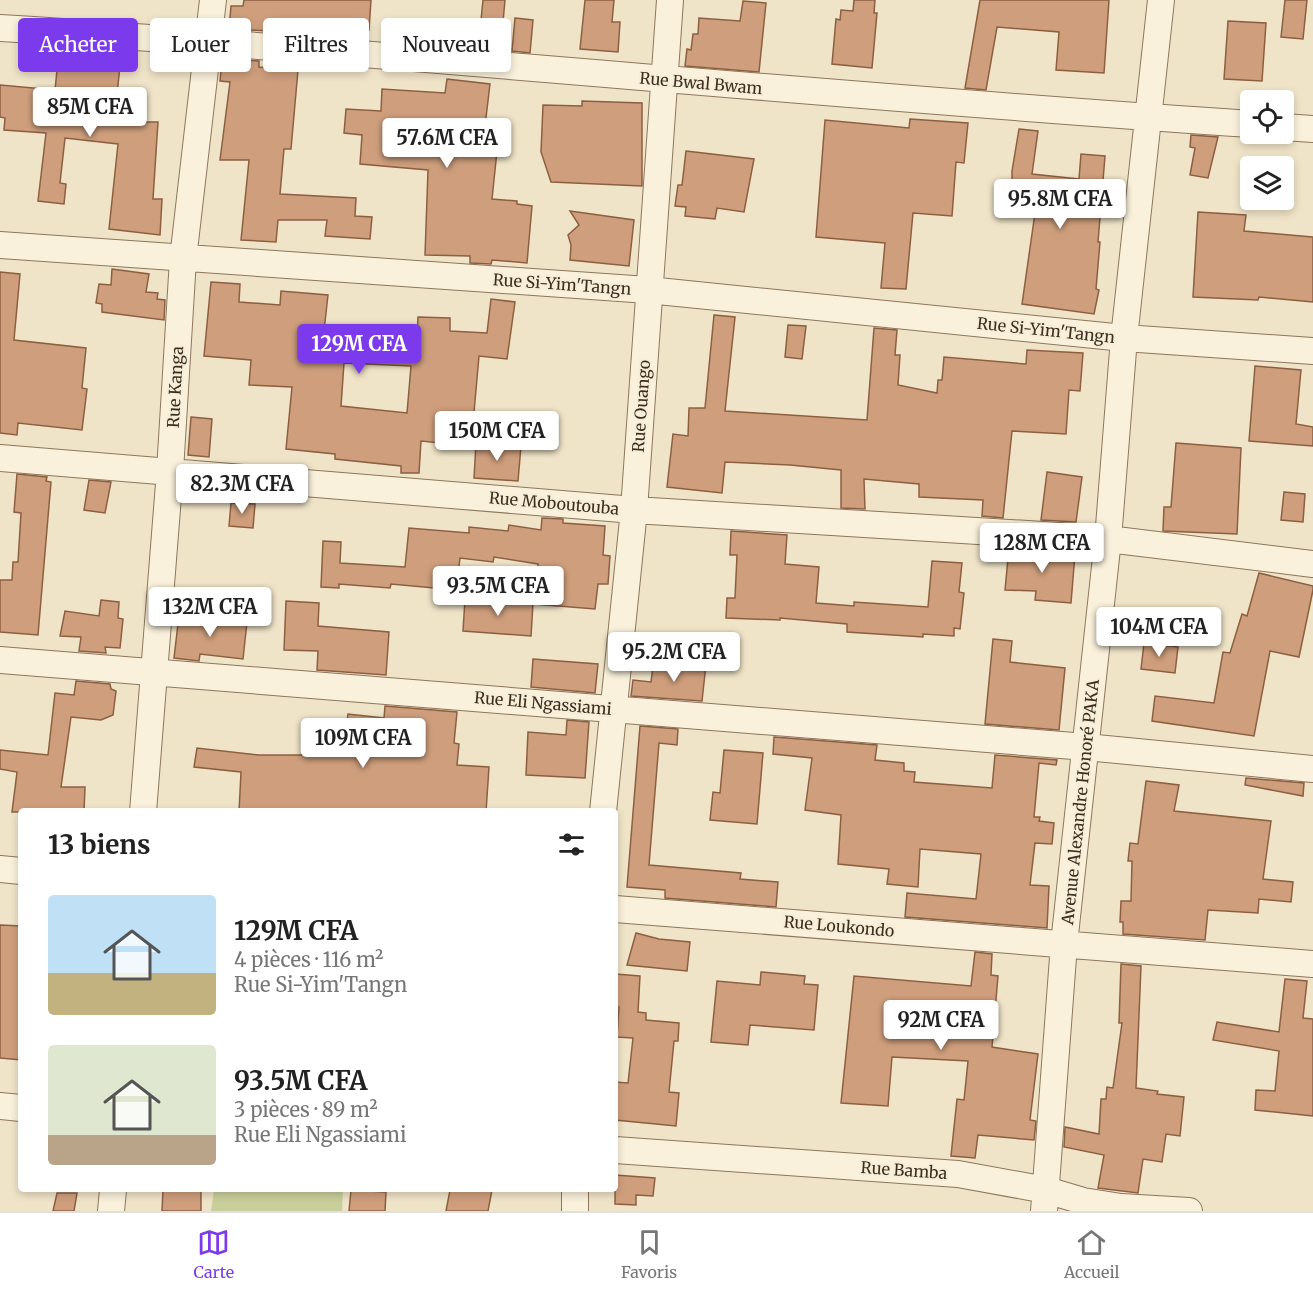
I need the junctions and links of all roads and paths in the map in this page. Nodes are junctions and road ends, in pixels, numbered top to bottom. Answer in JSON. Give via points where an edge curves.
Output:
{"nodes":[{"id":1,"x":213,"y":0,"type":"edge"},
{"id":2,"x":670,"y":0,"type":"edge"},
{"id":3,"x":1161,"y":0,"type":"edge"},
{"id":4,"x":212,"y":18,"type":"edge"},
{"id":5,"x":0,"y":28,"type":"edge"},
{"id":6,"x":150,"y":37,"type":"edge"},
{"id":7,"x":251,"y":45,"type":"edge"},
{"id":8,"x":206,"y":72,"type":"edge"},
{"id":9,"x":666,"y":81,"type":"junction"},
{"id":10,"x":1150,"y":118,"type":"junction"},
{"id":11,"x":1240,"y":123,"type":"edge"},
{"id":12,"x":1294,"y":128,"type":"edge"},
{"id":13,"x":1313,"y":129,"type":"edge"},
{"id":14,"x":0,"y":245,"type":"edge"},
{"id":15,"x":183,"y":259,"type":"junction"},
{"id":16,"x":648,"y":290,"type":"junction"},
{"id":17,"x":1124,"y":338,"type":"junction"},
{"id":18,"x":1313,"y":351,"type":"edge"},
{"id":19,"x":0,"y":458,"type":"edge"},
{"id":20,"x":170,"y":471,"type":"junction"},
{"id":21,"x":634,"y":510,"type":"junction"},
{"id":22,"x":1108,"y":539,"type":"junction"},
{"id":23,"x":1313,"y":564,"type":"edge"},
{"id":24,"x":0,"y":660,"type":"edge"},
{"id":25,"x":154,"y":671,"type":"junction"},
{"id":26,"x":614,"y":709,"type":"junction"},
{"id":27,"x":1086,"y":747,"type":"junction"},
{"id":28,"x":1313,"y":769,"type":"edge"},
{"id":29,"x":143,"y":808,"type":"edge"},
{"id":30,"x":603,"y":808,"type":"edge"},
{"id":31,"x":0,"y":869,"type":"edge"},
{"id":32,"x":18,"y":871,"type":"edge"},
{"id":33,"x":618,"y":909,"type":"edge"},
{"id":34,"x":1064,"y":944,"type":"junction"},
{"id":35,"x":1313,"y":964,"type":"edge"},
{"id":36,"x":0,"y":1106,"type":"edge"},
{"id":37,"x":18,"y":1108,"type":"edge"},
{"id":38,"x":618,"y":1150,"type":"edge"},
{"id":39,"x":113,"y":1192,"type":"edge"},
{"id":40,"x":575,"y":1192,"type":"edge"},
{"id":41,"x":1045,"y":1200,"type":"edge"},
{"id":42,"x":111,"y":1211,"type":"edge"},
{"id":43,"x":575,"y":1211,"type":"edge"},
{"id":44,"x":1190,"y":1211,"type":"edge"}],
"edges":[{"from":1,"to":4,"type":"street","name":"Rue Kanga"},
{"from":2,"to":9,"type":"street","name":"Rue Ouango"},
{"from":3,"to":10,"type":"street","name":"Avenue Alexandre Honoré PAKA"},
{"from":5,"to":6,"type":"street","name":"Rue Bwal Bwam"},
{"from":7,"to":9,"type":"street","name":"Rue Bwal Bwam"},
{"from":8,"to":15,"type":"street","name":"Rue Kanga"},
{"from":9,"to":10,"type":"street","name":"Rue Bwal Bwam"},
{"from":9,"to":16,"type":"street","name":"Rue Ouango"},
{"from":10,"to":11,"type":"street","name":"Rue Bwal Bwam"},
{"from":10,"to":17,"type":"street","name":"Avenue Alexandre Honoré PAKA"},
{"from":12,"to":13,"type":"street"},
{"from":14,"to":15,"type":"street","name":"Rue Si-Yim'Tangn"},
{"from":15,"to":16,"type":"street","name":"Rue Si-Yim'Tangn"},
{"from":15,"to":20,"type":"street","name":"Rue Kanga"},
{"from":16,"to":17,"type":"street","name":"Rue Si-Yim'Tangn"},
{"from":16,"to":21,"type":"street","name":"Rue Ouango"},
{"from":17,"to":18,"type":"street","name":"Rue Si-Yim'Tangn"},
{"from":17,"to":22,"type":"street","name":"Avenue Alexandre Honoré PAKA"},
{"from":19,"to":20,"type":"street","name":"Rue Moboutouba"},
{"from":20,"to":21,"type":"street","name":"Rue Moboutouba"},
{"from":20,"to":25,"type":"street","name":"Rue Kanga"},
{"from":21,"to":22,"type":"street","name":"Rue Moboutouba"},
{"from":21,"to":26,"type":"street","name":"Rue Ouango"},
{"from":22,"to":23,"type":"street","name":"Rue Moboutouba"},
{"from":22,"to":27,"type":"street","name":"Avenue Alexandre Honoré PAKA"},
{"from":24,"to":25,"type":"street","name":"Rue Eli Ngassiami"},
{"from":25,"to":26,"type":"street","name":"Rue Eli Ngassiami"},
{"from":25,"to":29,"type":"street","name":"Rue Kanga"},
{"from":26,"to":27,"type":"street","name":"Rue Eli Ngassiami"},
{"from":26,"to":30,"type":"street","name":"Rue Ouango"},
{"from":27,"to":28,"type":"street","name":"Rue Eli Ngassiami"},
{"from":27,"to":34,"type":"street","name":"Avenue Alexandre Honoré PAKA"},
{"from":31,"to":32,"type":"street"},
{"from":33,"to":34,"type":"street","name":"Rue Loukondo"},
{"from":34,"to":35,"type":"street","name":"Rue Loukondo"},
{"from":34,"to":41,"type":"street","name":"Avenue Alexandre Honoré PAKA"},
{"from":36,"to":37,"type":"street"},
{"from":38,"to":41,"type":"street","name":"Rue Bamba","via":[[958,1174]]},
{"from":39,"to":42,"type":"street"},
{"from":40,"to":43,"type":"street"},
{"from":41,"to":44,"type":"street","name":"Rue Bamba"}]}
